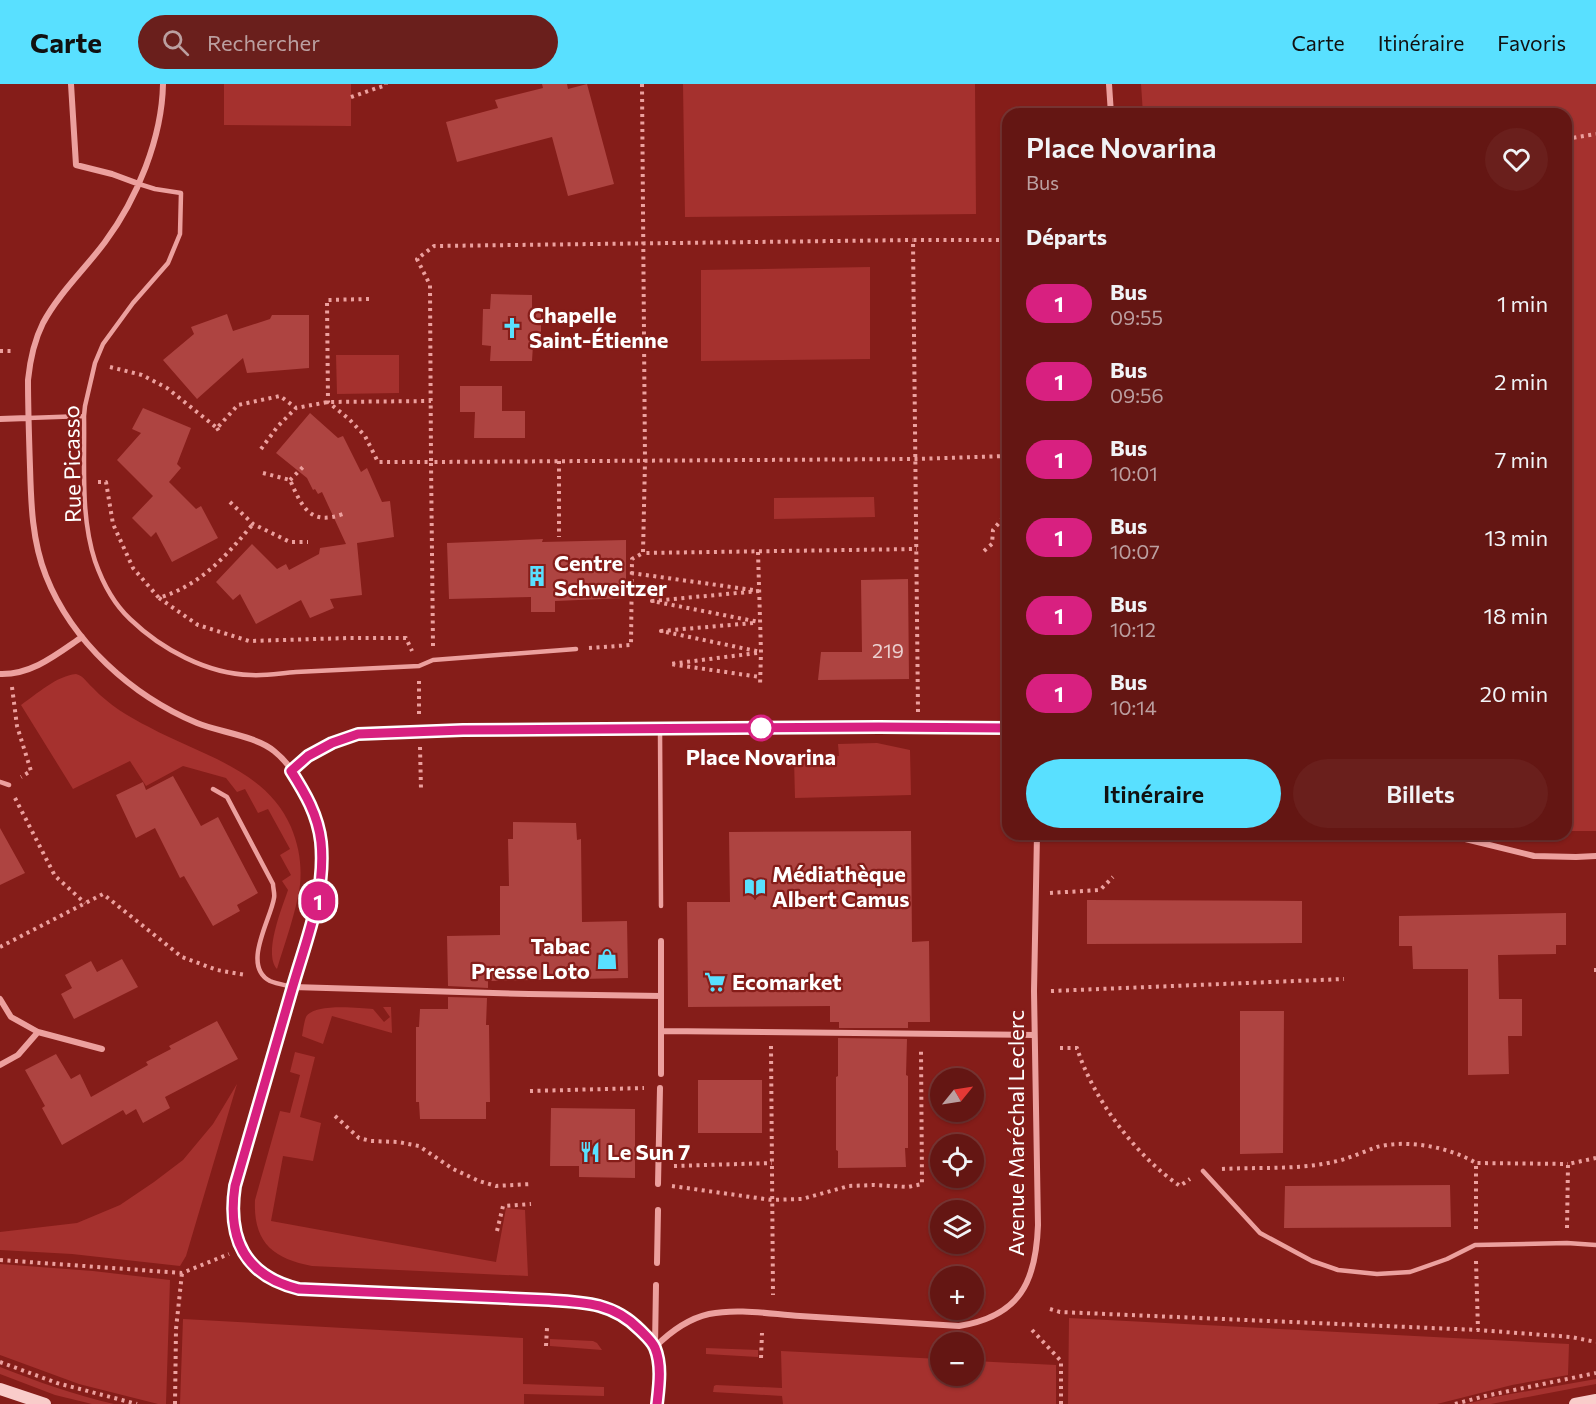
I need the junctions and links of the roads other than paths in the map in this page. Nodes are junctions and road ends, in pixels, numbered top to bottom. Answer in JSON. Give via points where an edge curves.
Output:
{"nodes":[{"id":1,"x":71,"y":84,"type":"edge"},
{"id":2,"x":163,"y":84,"type":"edge"},
{"id":3,"x":1109,"y":84,"type":"edge"},
{"id":4,"x":1111,"y":108,"type":"edge"},
{"id":5,"x":139,"y":184,"type":"junction"},
{"id":6,"x":84,"y":417,"type":"junction"},
{"id":7,"x":28,"y":418,"type":"junction"},
{"id":8,"x":0,"y":419,"type":"edge"},
{"id":9,"x":82,"y":637,"type":"junction"},
{"id":10,"x":576,"y":649,"type":"road end"},
{"id":11,"x":0,"y":674,"type":"edge"},
{"id":12,"x":660,"y":729,"type":"junction"},
{"id":13,"x":1002,"y":729,"type":"edge"},
{"id":14,"x":291,"y":771,"type":"junction"},
{"id":15,"x":0,"y":782,"type":"edge"},
{"id":16,"x":9,"y":785,"type":"road end"},
{"id":17,"x":213,"y":789,"type":"dead end"},
{"id":18,"x":1037,"y":840,"type":"edge"},
{"id":19,"x":1469,"y":840,"type":"edge"},
{"id":20,"x":1596,"y":856,"type":"edge"},
{"id":21,"x":661,"y":906,"type":"dead end"},
{"id":22,"x":661,"y":941,"type":"dead end"},
{"id":23,"x":293,"y":987,"type":"junction"},
{"id":24,"x":661,"y":996,"type":"junction"},
{"id":25,"x":0,"y":999,"type":"edge"},
{"id":26,"x":661,"y":1031,"type":"junction"},
{"id":27,"x":38,"y":1032,"type":"junction"},
{"id":28,"x":1034,"y":1035,"type":"junction"},
{"id":29,"x":102,"y":1049,"type":"dead end"},
{"id":30,"x":0,"y":1065,"type":"edge"},
{"id":31,"x":660,"y":1074,"type":"dead end"},
{"id":32,"x":660,"y":1088,"type":"road end"},
{"id":33,"x":1203,"y":1170,"type":"road end"},
{"id":34,"x":658,"y":1184,"type":"road end"},
{"id":35,"x":658,"y":1210,"type":"dead end"},
{"id":36,"x":1596,"y":1245,"type":"edge"},
{"id":37,"x":657,"y":1263,"type":"dead end"},
{"id":38,"x":656,"y":1285,"type":"dead end"},
{"id":39,"x":655,"y":1347,"type":"junction"},
{"id":40,"x":0,"y":1389,"type":"edge"},
{"id":41,"x":1596,"y":1400,"type":"edge"},
{"id":42,"x":45,"y":1404,"type":"edge"},
{"id":43,"x":657,"y":1404,"type":"edge"},
{"id":44,"x":1575,"y":1404,"type":"edge"}],
"edges":[{"from":1,"to":5,"type":"street","via":[[76,165]]},
{"from":2,"to":5,"type":"street","via":[[157,127]]},
{"from":3,"to":4,"type":"street"},
{"from":5,"to":6,"type":"lane","name":"Rue Picasso","via":[[181,193],[180,234],[168,263],[103,344]]},
{"from":5,"to":7,"type":"street","via":[[106,241],[43,324],[30,360]]},
{"from":6,"to":7,"type":"lane"},
{"from":6,"to":10,"type":"lane","name":"Rue Picasso","via":[[84,504],[95,561],[106,585],[115,602],[149,635],[200,664],[251,675],[419,666],[433,660]]},
{"from":7,"to":8,"type":"street"},
{"from":7,"to":9,"type":"street","via":[[36,544],[58,602]]},
{"from":9,"to":11,"type":"street","via":[[31,670]]},
{"from":9,"to":14,"type":"street","via":[[120,676],[157,702],[197,723],[261,743],[274,751]]},
{"from":12,"to":13,"type":"street"},
{"from":12,"to":14,"type":"street","via":[[358,734],[308,756]]},
{"from":12,"to":21,"type":"lane"},
{"from":14,"to":23,"type":"street","via":[[315,816],[322,866],[312,928]]},
{"from":15,"to":16,"type":"lane"},
{"from":17,"to":23,"type":"lane","via":[[227,798],[273,884],[274,896],[257,950],[263,975]]},
{"from":18,"to":28,"type":"street","name":"Avenue Maréchal Leclerc"},
{"from":19,"to":20,"type":"street","via":[[1534,856]]},
{"from":22,"to":24,"type":"street"},
{"from":23,"to":24,"type":"street"},
{"from":23,"to":39,"type":"street","via":[[232,1205],[241,1249],[256,1267],[274,1281],[299,1289],[588,1302],[624,1315]]},
{"from":24,"to":26,"type":"street"},
{"from":25,"to":27,"type":"street","via":[[11,1017]]},
{"from":26,"to":28,"type":"street"},
{"from":26,"to":31,"type":"street"},
{"from":27,"to":29,"type":"street"},
{"from":27,"to":30,"type":"street","via":[[18,1055]]},
{"from":28,"to":39,"type":"street","name":"Avenue Maréchal Leclerc","via":[[1038,1251],[1023,1290],[1007,1308],[984,1321],[959,1326],[723,1312],[693,1319],[669,1332]]},
{"from":32,"to":34,"type":"street"},
{"from":33,"to":36,"type":"lane","via":[[1260,1233],[1312,1261],[1338,1270],[1377,1275],[1410,1272],[1476,1245]]},
{"from":35,"to":37,"type":"street"},
{"from":38,"to":39,"type":"street"},
{"from":39,"to":43,"type":"street","via":[[659,1366]]},
{"from":40,"to":42,"type":"main road"},
{"from":41,"to":44,"type":"main road"}]}
